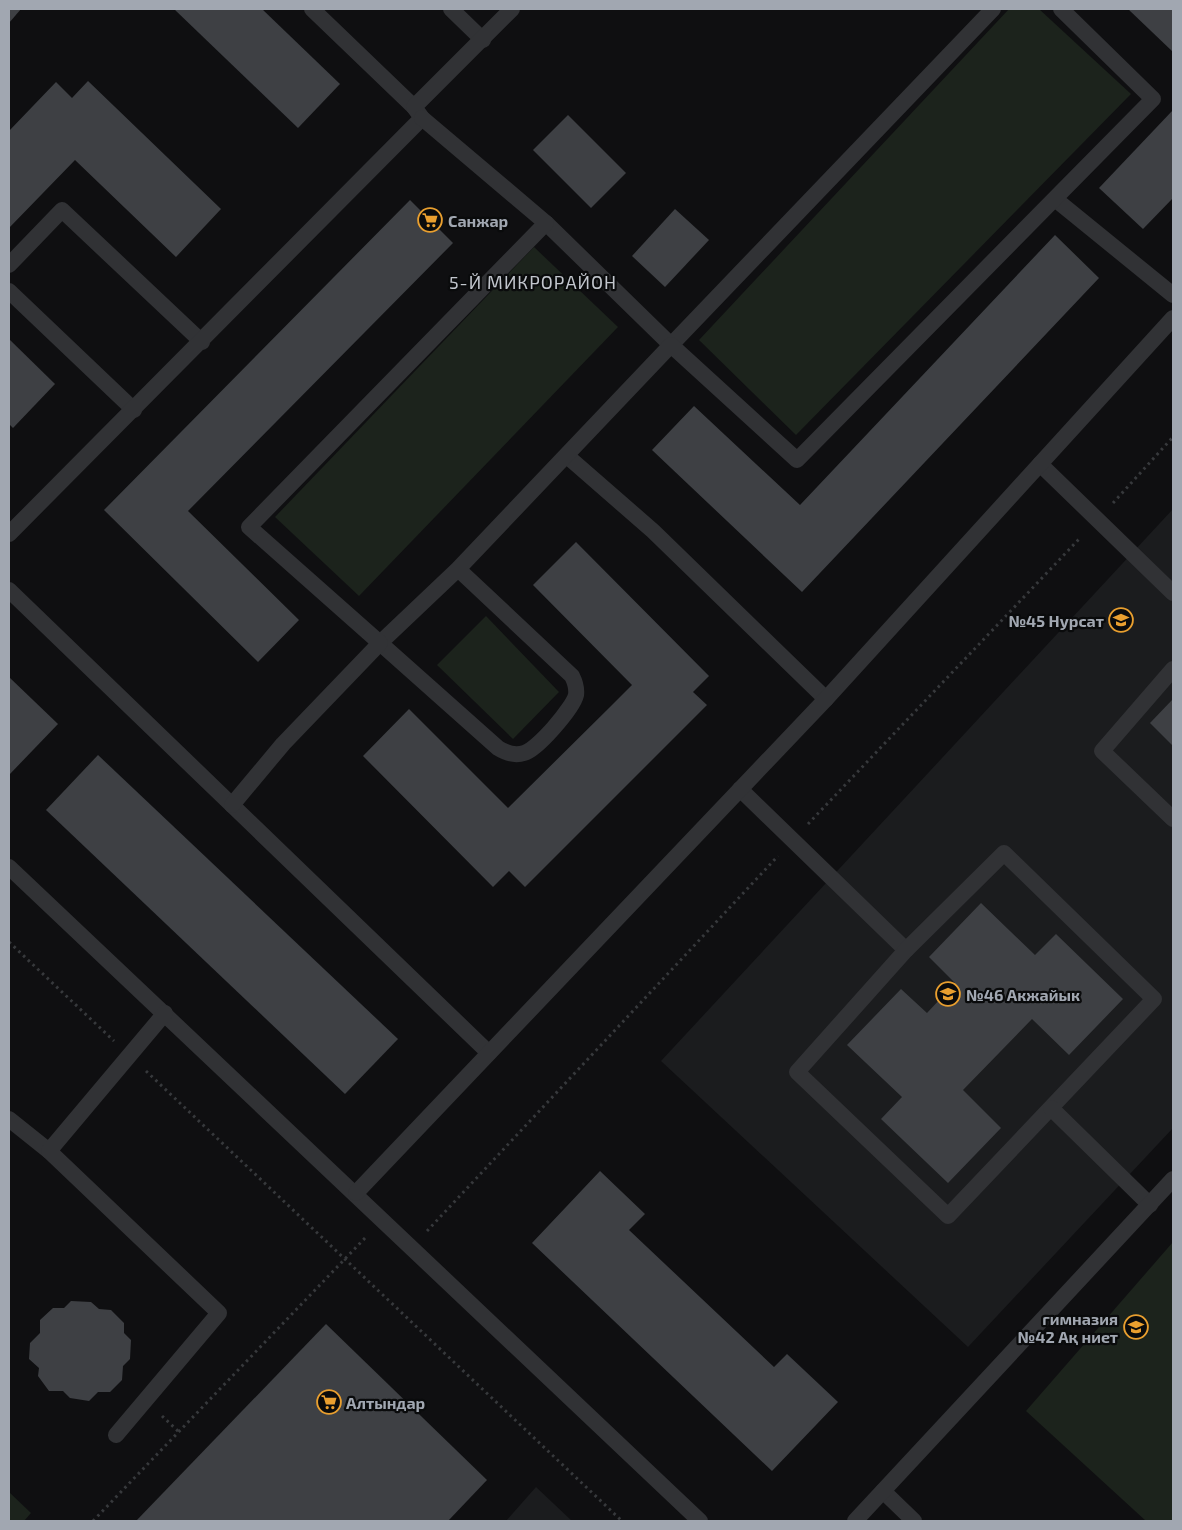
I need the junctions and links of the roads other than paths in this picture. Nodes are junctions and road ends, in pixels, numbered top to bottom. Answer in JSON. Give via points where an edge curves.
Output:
{"nodes":[{"id":1,"x":312,"y":9,"type":"edge"},
{"id":2,"x":451,"y":9,"type":"edge"},
{"id":3,"x":512,"y":9,"type":"edge"},
{"id":4,"x":993,"y":9,"type":"edge"},
{"id":5,"x":1061,"y":9,"type":"edge"},
{"id":6,"x":483,"y":40,"type":"junction"},
{"id":7,"x":418,"y":113,"type":"junction"},
{"id":8,"x":1054,"y":199,"type":"junction"},
{"id":9,"x":546,"y":223,"type":"junction"},
{"id":10,"x":9,"y":265,"type":"edge"},
{"id":11,"x":9,"y":291,"type":"edge"},
{"id":12,"x":1173,"y":295,"type":"edge"},
{"id":13,"x":1173,"y":318,"type":"edge"},
{"id":14,"x":202,"y":342,"type":"junction"},
{"id":15,"x":671,"y":345,"type":"junction"},
{"id":16,"x":134,"y":410,"type":"junction"},
{"id":17,"x":567,"y":456,"type":"junction"},
{"id":18,"x":1040,"y":464,"type":"junction"},
{"id":19,"x":9,"y":534,"type":"edge"},
{"id":20,"x":458,"y":569,"type":"junction"},
{"id":21,"x":9,"y":590,"type":"edge"},
{"id":22,"x":1173,"y":593,"type":"edge"},
{"id":23,"x":380,"y":643,"type":"junction"},
{"id":24,"x":1173,"y":669,"type":"edge"},
{"id":25,"x":826,"y":699,"type":"junction"},
{"id":26,"x":740,"y":789,"type":"junction"},
{"id":27,"x":232,"y":806,"type":"junction"},
{"id":28,"x":1173,"y":819,"type":"edge"},
{"id":29,"x":9,"y":866,"type":"edge"},
{"id":30,"x":906,"y":950,"type":"junction"},
{"id":31,"x":165,"y":1014,"type":"junction"},
{"id":32,"x":489,"y":1053,"type":"junction"},
{"id":33,"x":1051,"y":1108,"type":"junction"},
{"id":34,"x":9,"y":1119,"type":"edge"},
{"id":35,"x":49,"y":1151,"type":"junction"},
{"id":36,"x":1173,"y":1179,"type":"edge"},
{"id":37,"x":356,"y":1194,"type":"junction"},
{"id":38,"x":1150,"y":1205,"type":"junction"},
{"id":39,"x":116,"y":1435,"type":"dead end"},
{"id":40,"x":883,"y":1491,"type":"junction"},
{"id":41,"x":700,"y":1521,"type":"edge"},
{"id":42,"x":855,"y":1521,"type":"edge"},
{"id":43,"x":914,"y":1521,"type":"edge"}],
"edges":[{"from":1,"to":7,"type":"lane"},
{"from":2,"to":6,"type":"lane"},
{"from":3,"to":6,"type":"lane"},
{"from":4,"to":15,"type":"lane"},
{"from":5,"to":8,"type":"lane","via":[[1153,99]]},
{"from":6,"to":7,"type":"lane"},
{"from":7,"to":9,"type":"lane"},
{"from":7,"to":14,"type":"lane"},
{"from":8,"to":12,"type":"lane"},
{"from":8,"to":15,"type":"lane","via":[[797,460]]},
{"from":9,"to":15,"type":"lane"},
{"from":9,"to":23,"type":"lane","via":[[249,527]]},
{"from":10,"to":14,"type":"lane","via":[[62,210]]},
{"from":11,"to":16,"type":"lane"},
{"from":13,"to":18,"type":"lane"},
{"from":14,"to":16,"type":"lane"},
{"from":15,"to":17,"type":"lane"},
{"from":16,"to":19,"type":"lane"},
{"from":17,"to":20,"type":"lane"},
{"from":17,"to":25,"type":"lane","via":[[652,531]]},
{"from":18,"to":22,"type":"lane"},
{"from":18,"to":25,"type":"lane"},
{"from":20,"to":23,"type":"lane"},
{"from":20,"to":23,"type":"lane","via":[[572,676],[576,695],[573,702],[537,747],[516,754],[498,748]]},
{"from":21,"to":27,"type":"lane"},
{"from":23,"to":27,"type":"lane","via":[[283,744]]},
{"from":24,"to":28,"type":"lane","via":[[1102,751]]},
{"from":25,"to":26,"type":"lane"},
{"from":26,"to":30,"type":"lane"},
{"from":26,"to":32,"type":"lane"},
{"from":27,"to":32,"type":"lane"},
{"from":29,"to":31,"type":"lane"},
{"from":30,"to":33,"type":"lane","via":[[1004,853],[1154,999]]},
{"from":30,"to":33,"type":"lane","via":[[797,1072],[948,1216]]},
{"from":31,"to":35,"type":"lane"},
{"from":31,"to":37,"type":"lane"},
{"from":32,"to":37,"type":"lane"},
{"from":33,"to":38,"type":"lane"},
{"from":34,"to":35,"type":"lane"},
{"from":35,"to":39,"type":"lane","via":[[219,1313]]},
{"from":36,"to":38,"type":"lane"},
{"from":37,"to":41,"type":"lane"},
{"from":38,"to":40,"type":"lane"},
{"from":40,"to":42,"type":"lane"},
{"from":40,"to":43,"type":"lane"}]}
